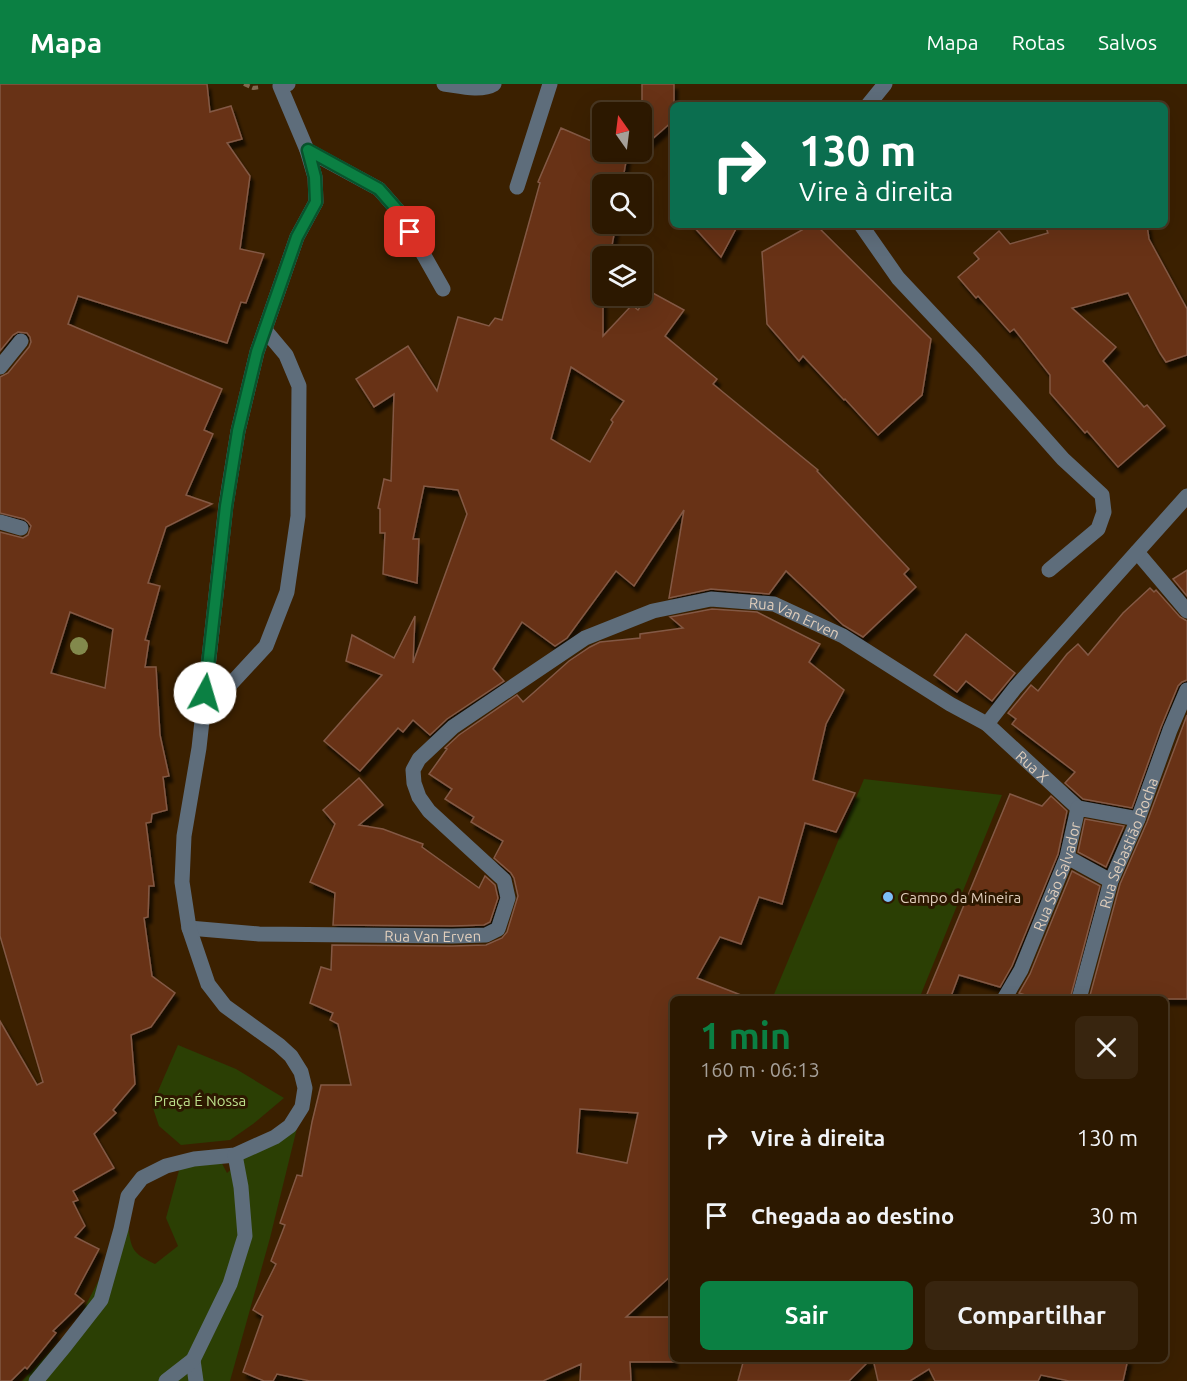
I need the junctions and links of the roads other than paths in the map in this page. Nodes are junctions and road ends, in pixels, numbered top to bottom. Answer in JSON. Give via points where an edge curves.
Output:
{"nodes":[{"id":1,"x":288,"y":84,"type":"edge"},
{"id":2,"x":444,"y":84,"type":"edge"},
{"id":3,"x":494,"y":84,"type":"edge"},
{"id":4,"x":550,"y":84,"type":"edge"},
{"id":5,"x":885,"y":84,"type":"edge"},
{"id":6,"x":870,"y":102,"type":"edge"},
{"id":7,"x":308,"y":150,"type":"junction"},
{"id":8,"x":517,"y":187,"type":"dead end"},
{"id":9,"x":863,"y":228,"type":"edge"},
{"id":10,"x":443,"y":289,"type":"dead end"},
{"id":11,"x":265,"y":330,"type":"junction"},
{"id":12,"x":21,"y":341,"type":"dead end"},
{"id":13,"x":0,"y":367,"type":"edge"},
{"id":14,"x":1187,"y":495,"type":"edge"},
{"id":15,"x":0,"y":522,"type":"edge"},
{"id":16,"x":21,"y":528,"type":"dead end"},
{"id":17,"x":1137,"y":552,"type":"junction"},
{"id":18,"x":1049,"y":570,"type":"dead end"},
{"id":19,"x":1187,"y":611,"type":"edge"},
{"id":20,"x":1187,"y":690,"type":"edge"},
{"id":21,"x":203,"y":714,"type":"junction"},
{"id":22,"x":987,"y":724,"type":"junction"},
{"id":23,"x":1078,"y":808,"type":"junction"},
{"id":24,"x":1138,"y":819,"type":"junction"},
{"id":25,"x":1067,"y":857,"type":"junction"},
{"id":26,"x":1111,"y":881,"type":"junction"},
{"id":27,"x":189,"y":928,"type":"junction"},
{"id":28,"x":1006,"y":996,"type":"edge"},
{"id":29,"x":1080,"y":996,"type":"edge"},
{"id":30,"x":235,"y":1155,"type":"junction"},
{"id":31,"x":192,"y":1360,"type":"junction"},
{"id":32,"x":36,"y":1381,"type":"edge"},
{"id":33,"x":166,"y":1381,"type":"edge"},
{"id":34,"x":196,"y":1381,"type":"edge"}],
"edges":[{"from":1,"to":7,"type":"street","via":[[280,86]]},
{"from":2,"to":3,"type":"street"},
{"from":4,"to":8,"type":"street"},
{"from":5,"to":6,"type":"street"},
{"from":7,"to":10,"type":"street","via":[[379,189],[400,213]]},
{"from":7,"to":11,"type":"street","via":[[316,202],[297,237]]},
{"from":9,"to":18,"type":"street","via":[[898,278],[1063,459],[1102,495],[1104,512],[1098,529]]},
{"from":11,"to":21,"type":"street","via":[[238,431]]},
{"from":11,"to":21,"type":"street","via":[[286,355],[299,386],[298,516],[287,592],[266,646]]},
{"from":12,"to":13,"type":"street"},
{"from":14,"to":17,"type":"street"},
{"from":15,"to":16,"type":"street"},
{"from":17,"to":19,"type":"street"},
{"from":17,"to":22,"type":"street"},
{"from":20,"to":24,"type":"street","name":"Rua Sebastião Rocha"},
{"from":21,"to":27,"type":"street","via":[[184,836],[182,882]]},
{"from":22,"to":23,"type":"street","name":"Rua X"},
{"from":22,"to":27,"type":"street","name":"Rua Van Erven","via":[[843,636],[774,604],[711,599],[653,611],[585,638],[453,727],[419,759],[413,770],[419,797],[429,811],[504,880],[508,898],[498,929],[486,936],[452,936],[259,934]]},
{"from":23,"to":24,"type":"street","name":"Rua São Salvador"},
{"from":23,"to":25,"type":"street","name":"Rua São Salvador"},
{"from":24,"to":26,"type":"street","name":"Rua Sebastião Rocha"},
{"from":25,"to":26,"type":"street"},
{"from":25,"to":28,"type":"street","name":"Rua São Salvador","via":[[1021,970]]},
{"from":26,"to":29,"type":"street","name":"Rua Sebastião Rocha"},
{"from":27,"to":30,"type":"street","via":[[208,984],[225,1006],[291,1056],[305,1088],[302,1107],[290,1126]]},
{"from":30,"to":31,"type":"street","via":[[245,1236],[230,1284]]},
{"from":30,"to":32,"type":"street","via":[[194,1159],[166,1166],[142,1178],[128,1196],[101,1300]]},
{"from":31,"to":33,"type":"street"},
{"from":31,"to":34,"type":"street"}]}
